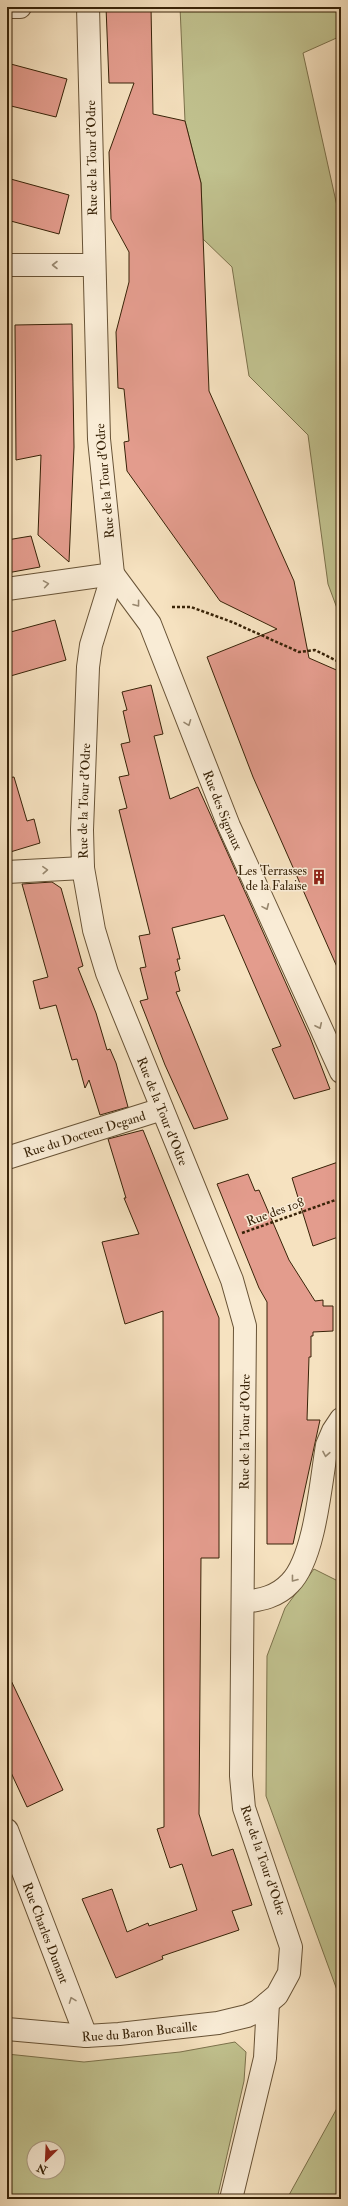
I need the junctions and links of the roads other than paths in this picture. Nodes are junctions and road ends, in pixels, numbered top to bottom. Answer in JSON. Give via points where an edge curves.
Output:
{"nodes":[{"id":1,"x":7,"y":7,"type":"edge"},
{"id":2,"x":20,"y":7,"type":"edge"},
{"id":3,"x":88,"y":7,"type":"edge"},
{"id":4,"x":7,"y":265,"type":"edge"},
{"id":5,"x":94,"y":265,"type":"junction"},
{"id":6,"x":113,"y":574,"type":"junction"},
{"id":7,"x":7,"y":589,"type":"edge"},
{"id":8,"x":83,"y":868,"type":"junction"},
{"id":9,"x":7,"y":872,"type":"edge"},
{"id":10,"x":341,"y":1072,"type":"edge"},
{"id":11,"x":162,"y":1109,"type":"junction"},
{"id":12,"x":7,"y":1158,"type":"edge"},
{"id":13,"x":341,"y":1419,"type":"edge"},
{"id":14,"x":243,"y":1602,"type":"junction"},
{"id":15,"x":7,"y":1830,"type":"edge"},
{"id":16,"x":268,"y":2004,"type":"junction"},
{"id":17,"x":7,"y":2030,"type":"edge"},
{"id":18,"x":86,"y":2036,"type":"junction"},
{"id":19,"x":231,"y":2199,"type":"edge"}],
"edges":[{"from":1,"to":2,"type":"street"},
{"from":3,"to":5,"type":"street","name":"Rue de la Tour d'Odre"},
{"from":5,"to":4,"type":"street","one_way":true},
{"from":5,"to":6,"type":"street","name":"Rue de la Tour d'Odre","via":[[99,455]]},
{"from":7,"to":6,"type":"street","one_way":true},
{"from":6,"to":8,"type":"street","name":"Rue de la Tour d'Odre","via":[[91,645],[88,668]]},
{"from":6,"to":10,"type":"street","name":"Rue des Signaux","one_way":true,"via":[[140,608],[155,638],[229,826]]},
{"from":9,"to":8,"type":"street","one_way":true},
{"from":8,"to":11,"type":"street","name":"Rue de la Tour d'Odre","via":[[99,949]]},
{"from":11,"to":12,"type":"street","name":"Rue du Docteur Degand"},
{"from":11,"to":14,"type":"street","name":"Rue de la Tour d'Odre","via":[[236,1290],[245,1326]]},
{"from":13,"to":14,"type":"street","one_way":true,"via":[[327,1445],[309,1546],[298,1573],[291,1583],[273,1596]]},
{"from":14,"to":16,"type":"street","name":"Rue de la Tour d'Odre","via":[[242,1792],[248,1820],[291,1947],[289,1973],[284,1985]]},
{"from":18,"to":15,"type":"street","name":"Rue Charles Dunant","one_way":true},
{"from":16,"to":18,"type":"street","name":"Rue du Baron Bucaille","via":[[247,2016],[218,2023]]},
{"from":16,"to":19,"type":"street","via":[[265,2058]]},
{"from":17,"to":18,"type":"street","name":"Rue du Baron Bucaille"}]}
